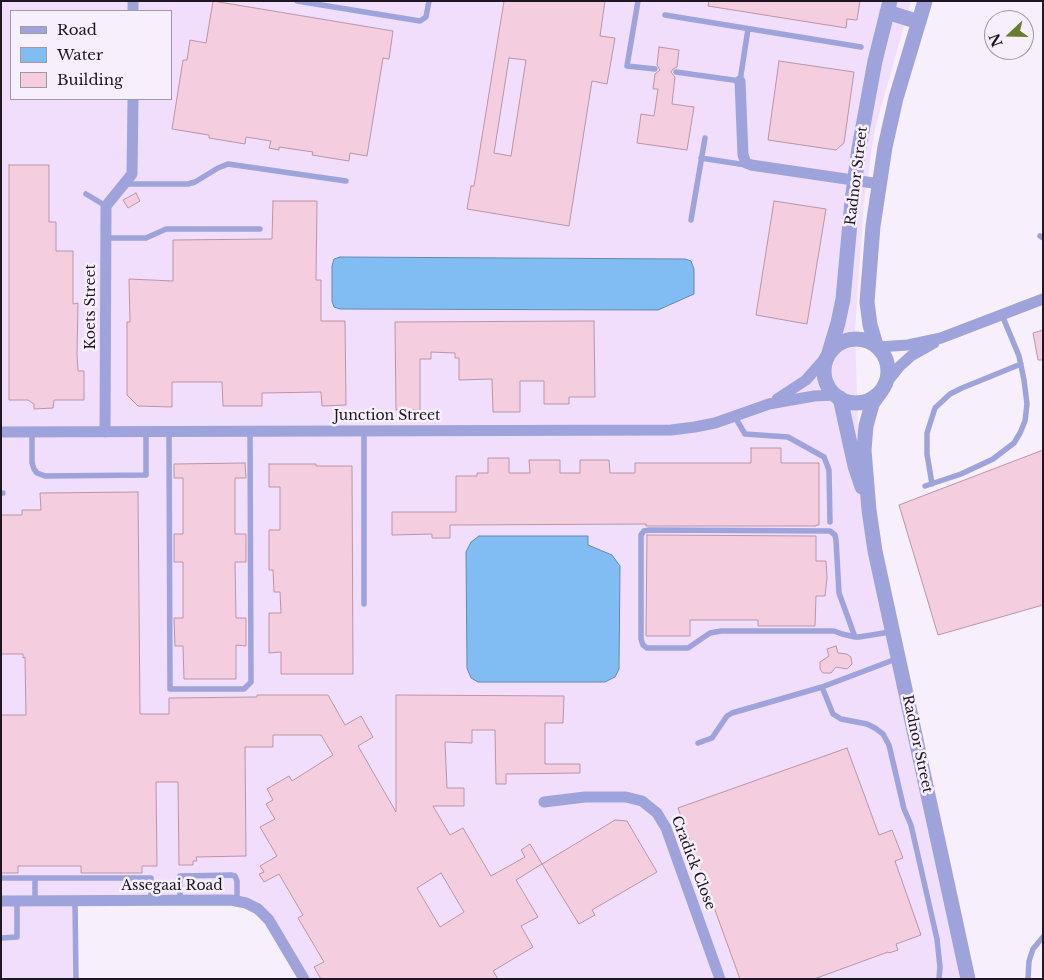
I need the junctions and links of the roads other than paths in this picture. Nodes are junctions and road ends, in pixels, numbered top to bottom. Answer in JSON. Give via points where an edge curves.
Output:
{"nodes":[{"id":1,"x":297,"y":1,"type":"edge"},
{"id":2,"x":429,"y":1,"type":"edge"},
{"id":3,"x":638,"y":1,"type":"edge"},
{"id":4,"x":925,"y":1,"type":"edge"},
{"id":5,"x":889,"y":7,"type":"edge"},
{"id":6,"x":664,"y":15,"type":"dead end"},
{"id":7,"x":919,"y":22,"type":"junction"},
{"id":8,"x":748,"y":29,"type":"junction"},
{"id":9,"x":861,"y":48,"type":"dead end"},
{"id":10,"x":655,"y":69,"type":"dead end"},
{"id":11,"x":676,"y":72,"type":"dead end"},
{"id":12,"x":740,"y":81,"type":"junction"},
{"id":13,"x":133,"y":100,"type":"edge"},
{"id":14,"x":705,"y":138,"type":"dead end"},
{"id":15,"x":701,"y":158,"type":"junction"},
{"id":16,"x":751,"y":166,"type":"junction"},
{"id":17,"x":854,"y":180,"type":"junction"},
{"id":18,"x":346,"y":181,"type":"dead end"},
{"id":19,"x":124,"y":184,"type":"junction"},
{"id":20,"x":880,"y":184,"type":"junction"},
{"id":21,"x":86,"y":194,"type":"dead end"},
{"id":22,"x":106,"y":206,"type":"junction"},
{"id":23,"x":691,"y":220,"type":"dead end"},
{"id":24,"x":260,"y":229,"type":"dead end"},
{"id":25,"x":106,"y":238,"type":"junction"},
{"id":26,"x":1043,"y":299,"type":"edge"},
{"id":27,"x":1002,"y":314,"type":"junction"},
{"id":28,"x":942,"y":338,"type":"junction"},
{"id":29,"x":877,"y":346,"type":"junction"},
{"id":30,"x":829,"y":354,"type":"junction"},
{"id":31,"x":1021,"y":364,"type":"junction"},
{"id":32,"x":883,"y":389,"type":"junction"},
{"id":33,"x":837,"y":397,"type":"junction"},
{"id":34,"x":769,"y":404,"type":"junction"},
{"id":35,"x":735,"y":416,"type":"junction"},
{"id":36,"x":250,"y":431,"type":"junction"},
{"id":37,"x":364,"y":431,"type":"junction"},
{"id":38,"x":1,"y":432,"type":"edge"},
{"id":39,"x":32,"y":432,"type":"junction"},
{"id":40,"x":105,"y":432,"type":"junction"},
{"id":41,"x":146,"y":432,"type":"junction"},
{"id":42,"x":169,"y":432,"type":"junction"},
{"id":43,"x":932,"y":484,"type":"junction"},
{"id":44,"x":925,"y":486,"type":"dead end"},
{"id":45,"x":869,"y":510,"type":"junction"},
{"id":46,"x":830,"y":522,"type":"dead end"},
{"id":47,"x":364,"y":604,"type":"dead end"},
{"id":48,"x":892,"y":631,"type":"junction"},
{"id":49,"x":855,"y":637,"type":"junction"},
{"id":50,"x":898,"y":659,"type":"junction"},
{"id":51,"x":822,"y":687,"type":"junction"},
{"id":52,"x":698,"y":743,"type":"dead end"},
{"id":53,"x":544,"y":802,"type":"dead end"},
{"id":54,"x":1,"y":878,"type":"edge"},
{"id":55,"x":35,"y":878,"type":"junction"},
{"id":56,"x":35,"y":901,"type":"junction"},
{"id":57,"x":75,"y":901,"type":"junction"},
{"id":58,"x":151,"y":901,"type":"junction"},
{"id":59,"x":180,"y":901,"type":"junction"},
{"id":60,"x":237,"y":901,"type":"junction"},
{"id":61,"x":1,"y":902,"type":"edge"},
{"id":62,"x":17,"y":902,"type":"junction"},
{"id":63,"x":1043,"y":937,"type":"edge"},
{"id":64,"x":1,"y":938,"type":"edge"},
{"id":65,"x":76,"y":979,"type":"edge"},
{"id":66,"x":304,"y":979,"type":"edge"},
{"id":67,"x":720,"y":979,"type":"edge"},
{"id":68,"x":939,"y":979,"type":"edge"},
{"id":69,"x":968,"y":979,"type":"edge"},
{"id":70,"x":1028,"y":979,"type":"edge"}],
"edges":[{"from":1,"to":2,"type":"lane","via":[[420,21],[426,17]]},
{"from":3,"to":10,"type":"lane","via":[[627,66]]},
{"from":4,"to":7,"type":"street","name":"Radnor Street"},
{"from":5,"to":7,"type":"street"},
{"from":5,"to":17,"type":"street","name":"Radnor Street","via":[[868,97]]},
{"from":6,"to":8,"type":"lane"},
{"from":7,"to":20,"type":"street","name":"Radnor Street","via":[[896,98]]},
{"from":8,"to":9,"type":"lane"},
{"from":8,"to":12,"type":"lane"},
{"from":11,"to":12,"type":"lane"},
{"from":12,"to":16,"type":"street","via":[[743,154]]},
{"from":13,"to":19,"type":"street","via":[[132,174]]},
{"from":14,"to":15,"type":"lane"},
{"from":15,"to":16,"type":"lane"},
{"from":15,"to":23,"type":"lane"},
{"from":16,"to":17,"type":"street"},
{"from":17,"to":20,"type":"street"},
{"from":17,"to":30,"type":"street","name":"Radnor Street","via":[[843,299]]},
{"from":18,"to":19,"type":"lane","via":[[228,164],[188,184]]},
{"from":19,"to":22,"type":"street"},
{"from":20,"to":29,"type":"street","name":"Radnor Street","via":[[867,302]]},
{"from":21,"to":22,"type":"lane"},
{"from":22,"to":25,"type":"street","name":"Koets Street"},
{"from":24,"to":25,"type":"lane","via":[[166,229],[149,237]]},
{"from":25,"to":40,"type":"street","name":"Koets Street"},
{"from":26,"to":27,"type":"street"},
{"from":27,"to":28,"type":"street"},
{"from":27,"to":31,"type":"lane"},
{"from":28,"to":29,"type":"street","via":[[908,345]]},
{"from":28,"to":32,"type":"street","via":[[911,356]]},
{"from":29,"to":30,"type":"street","via":[[851,339],[835,346]]},
{"from":29,"to":32,"type":"street","via":[[888,366]]},
{"from":30,"to":33,"type":"street","via":[[824,365],[825,378]]},
{"from":30,"to":34,"type":"street","name":"Junction Street","via":[[806,380]]},
{"from":31,"to":43,"type":"lane","via":[[1027,404],[1025,421],[1014,443],[994,459]]},
{"from":31,"to":43,"type":"lane","via":[[950,394],[935,408],[927,433]]},
{"from":32,"to":33,"type":"street","via":[[870,400],[862,402]]},
{"from":32,"to":45,"type":"street","name":"Radnor Street","via":[[872,404],[866,426],[864,450]]},
{"from":33,"to":34,"type":"street","name":"Junction Street","via":[[814,396]]},
{"from":33,"to":45,"type":"street","name":"Radnor Street"},
{"from":34,"to":35,"type":"street","name":"Junction Street"},
{"from":35,"to":37,"type":"street","name":"Junction Street","via":[[704,426],[670,430]]},
{"from":35,"to":46,"type":"lane","via":[[745,434],[788,437],[824,457],[829,470]]},
{"from":36,"to":37,"type":"street","name":"Junction Street"},
{"from":36,"to":42,"type":"street","name":"Junction Street"},
{"from":36,"to":42,"type":"lane","via":[[251,682],[244,689],[170,689]]},
{"from":37,"to":47,"type":"lane"},
{"from":38,"to":39,"type":"street","name":"Junction Street"},
{"from":39,"to":40,"type":"street","name":"Junction Street"},
{"from":39,"to":41,"type":"lane","via":[[34,469],[41,476],[54,476],[146,475]]},
{"from":40,"to":41,"type":"street","name":"Junction Street"},
{"from":41,"to":42,"type":"street","name":"Junction Street"},
{"from":43,"to":44,"type":"lane"},
{"from":45,"to":48,"type":"street","name":"Radnor Street"},
{"from":48,"to":49,"type":"lane"},
{"from":48,"to":50,"type":"street","name":"Radnor Street"},
{"from":49,"to":49,"type":"lane","via":[[838,593],[836,540],[830,531],[649,530],[641,535],[640,639],[647,648],[688,648],[710,633],[721,631],[834,632]]},
{"from":50,"to":51,"type":"lane"},
{"from":50,"to":69,"type":"street","name":"Radnor Street"},
{"from":51,"to":52,"type":"lane","via":[[732,713],[712,738]]},
{"from":51,"to":68,"type":"lane","via":[[836,717],[875,728],[889,745],[937,939]]},
{"from":53,"to":67,"type":"street","name":"Cradick Close","via":[[626,797],[642,801],[657,813],[666,828]]},
{"from":54,"to":55,"type":"lane"},
{"from":55,"to":56,"type":"lane"},
{"from":55,"to":58,"type":"lane","via":[[150,878]]},
{"from":56,"to":57,"type":"street","name":"Assegaai Road"},
{"from":56,"to":62,"type":"street","name":"Assegaai Road"},
{"from":57,"to":58,"type":"street","name":"Assegaai Road"},
{"from":57,"to":65,"type":"lane"},
{"from":58,"to":59,"type":"street","name":"Assegaai Road"},
{"from":59,"to":60,"type":"street","name":"Assegaai Road"},
{"from":59,"to":60,"type":"lane","via":[[180,876],[231,875],[237,881]]},
{"from":60,"to":66,"type":"street","name":"Assegaai Road","via":[[252,905],[264,914]]},
{"from":61,"to":62,"type":"street","name":"Assegaai Road"},
{"from":62,"to":64,"type":"lane","via":[[17,937]]},
{"from":63,"to":70,"type":"lane","via":[[1033,950]]}]}
